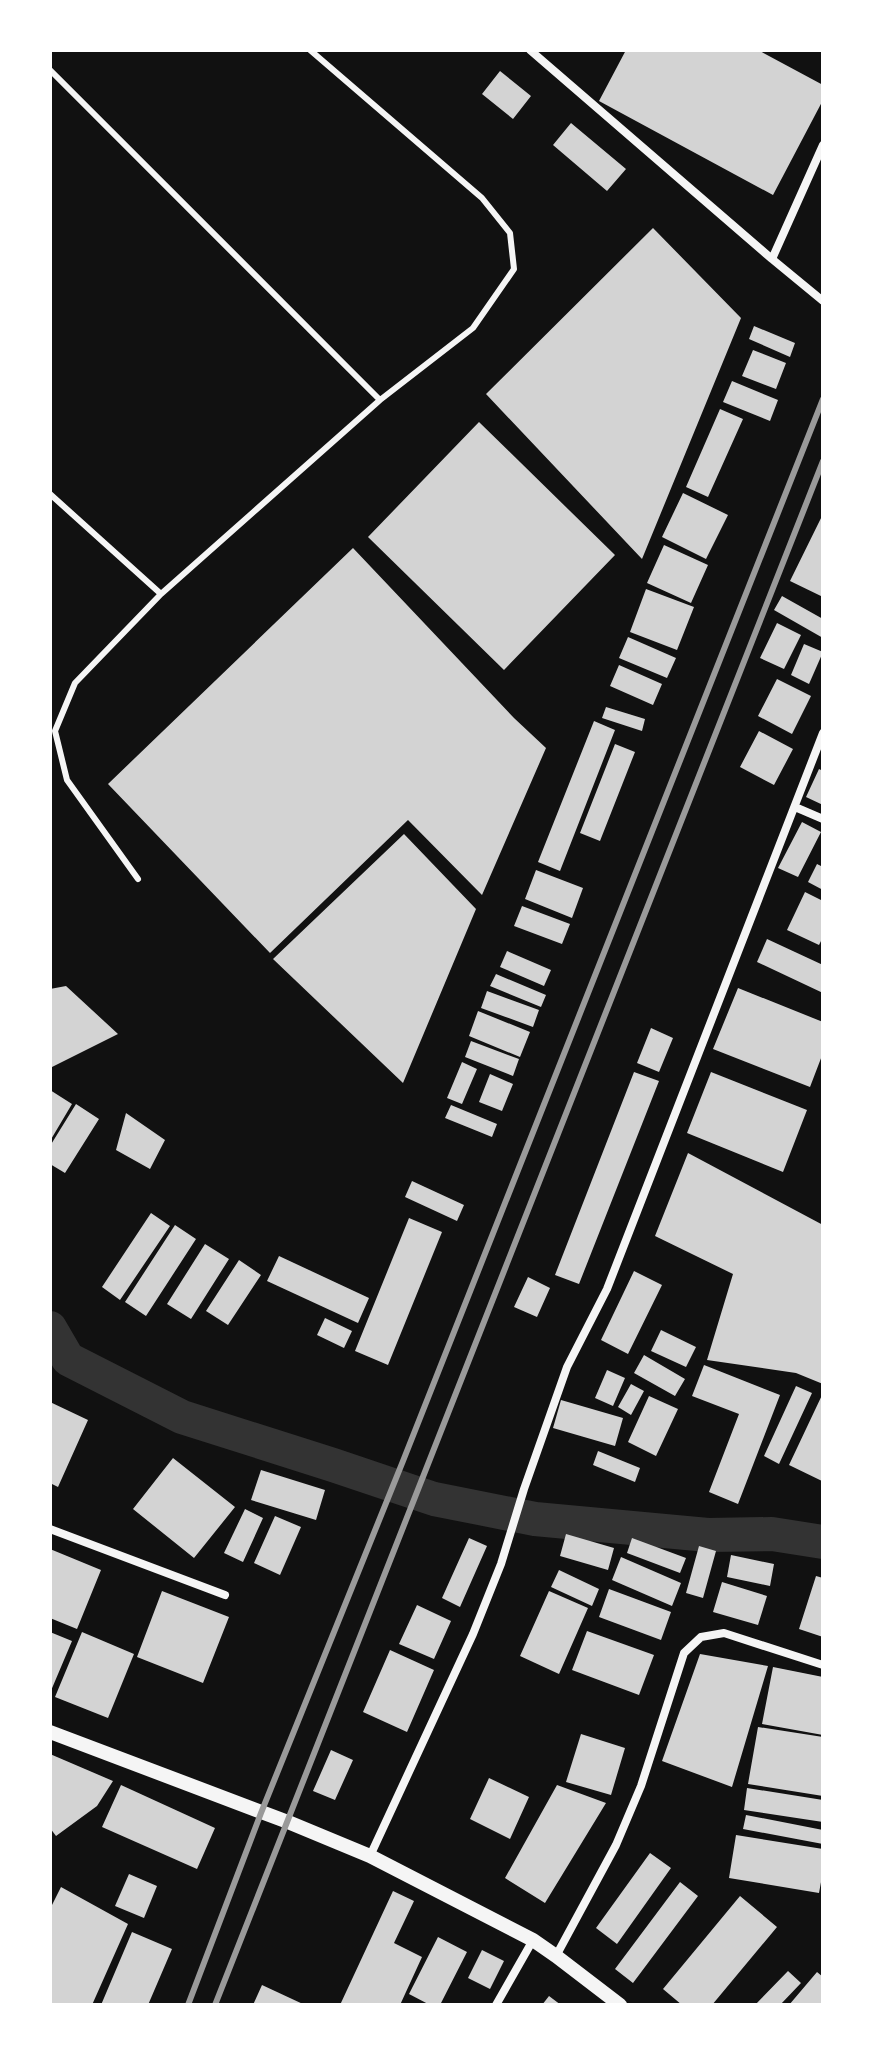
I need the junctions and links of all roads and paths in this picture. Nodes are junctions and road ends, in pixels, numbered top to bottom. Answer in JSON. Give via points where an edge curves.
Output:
{"nodes":[{"id":1,"x":310,"y":50,"type":"edge"},
{"id":2,"x":530,"y":50,"type":"edge"},
{"id":3,"x":50,"y":70,"type":"edge"},
{"id":4,"x":823,"y":145,"type":"edge"},
{"id":5,"x":772,"y":259,"type":"junction"},
{"id":6,"x":823,"y":301,"type":"edge"},
{"id":7,"x":380,"y":400,"type":"junction"},
{"id":8,"x":50,"y":494,"type":"edge"},
{"id":9,"x":161,"y":594,"type":"junction"},
{"id":10,"x":823,"y":733,"type":"edge"},
{"id":11,"x":795,"y":807,"type":"junction"},
{"id":12,"x":823,"y":819,"type":"edge"},
{"id":13,"x":138,"y":879,"type":"dead end"},
{"id":14,"x":50,"y":1529,"type":"edge"},
{"id":15,"x":225,"y":1595,"type":"dead end"},
{"id":16,"x":823,"y":1665,"type":"edge"},
{"id":17,"x":50,"y":1732,"type":"edge"},
{"id":18,"x":370,"y":1856,"type":"junction"},
{"id":19,"x":533,"y":1940,"type":"junction"},
{"id":20,"x":556,"y":1956,"type":"junction"},
{"id":21,"x":496,"y":2005,"type":"edge"},
{"id":22,"x":620,"y":2005,"type":"edge"}],
"edges":[{"from":1,"to":7,"type":"lane","via":[[482,198],[510,233],[514,269],[473,328]]},
{"from":2,"to":5,"type":"street"},
{"from":3,"to":7,"type":"lane"},
{"from":4,"to":5,"type":"street"},
{"from":5,"to":6,"type":"street"},
{"from":7,"to":9,"type":"lane"},
{"from":8,"to":9,"type":"lane"},
{"from":9,"to":13,"type":"lane","via":[[75,683],[55,731],[67,780]]},
{"from":10,"to":11,"type":"street"},
{"from":11,"to":12,"type":"street"},
{"from":11,"to":18,"type":"street","via":[[607,1289],[567,1367],[473,1634]]},
{"from":14,"to":15,"type":"street"},
{"from":16,"to":20,"type":"street","via":[[724,1633],[701,1637],[684,1653],[641,1786],[616,1845]]},
{"from":17,"to":18,"type":"street"},
{"from":18,"to":19,"type":"street"},
{"from":19,"to":20,"type":"street"},
{"from":19,"to":21,"type":"street"},
{"from":20,"to":22,"type":"street"}]}
